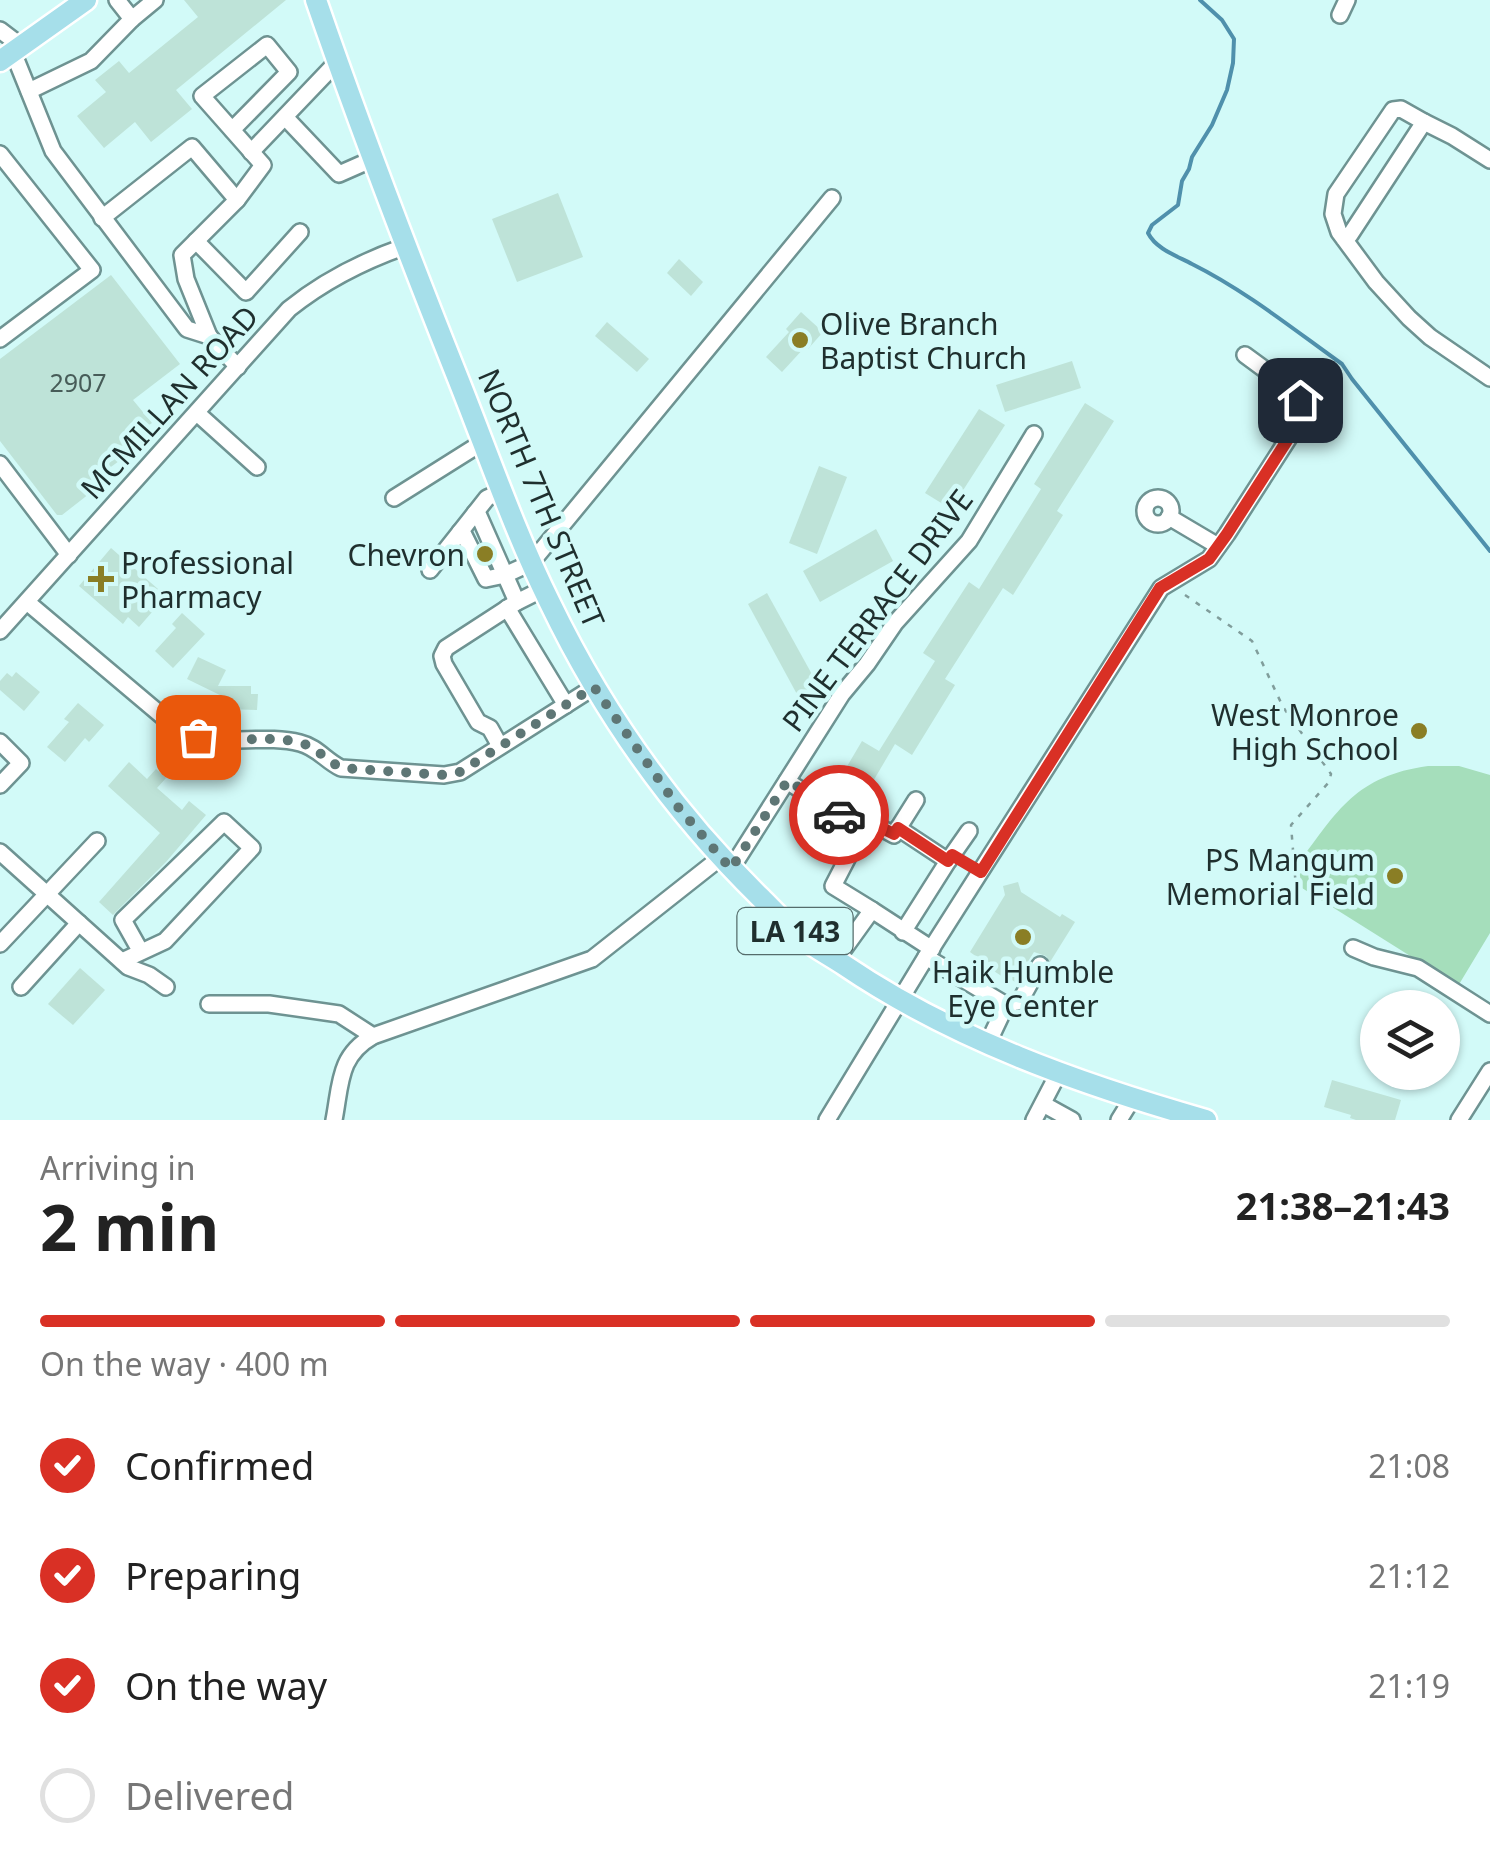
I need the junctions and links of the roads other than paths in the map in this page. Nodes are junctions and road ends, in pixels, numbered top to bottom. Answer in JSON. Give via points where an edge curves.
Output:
{"nodes":[{"id":1,"x":86,"y":0,"type":"edge"},
{"id":2,"x":117,"y":0,"type":"edge"},
{"id":3,"x":155,"y":0,"type":"edge"},
{"id":4,"x":316,"y":0,"type":"edge"},
{"id":5,"x":132,"y":19,"type":"junction"},
{"id":6,"x":0,"y":30,"type":"edge"},
{"id":7,"x":11,"y":53,"type":"edge"},
{"id":8,"x":337,"y":62,"type":"junction"},
{"id":9,"x":29,"y":91,"type":"junction"},
{"id":10,"x":285,"y":117,"type":"junction"},
{"id":11,"x":1424,"y":122,"type":"junction"},
{"id":12,"x":232,"y":130,"type":"junction"},
{"id":13,"x":251,"y":152,"type":"junction"},
{"id":14,"x":0,"y":154,"type":"edge"},
{"id":15,"x":373,"y":160,"type":"junction"},
{"id":16,"x":1490,"y":160,"type":"edge"},
{"id":17,"x":832,"y":198,"type":"dead end"},
{"id":18,"x":237,"y":200,"type":"junction"},
{"id":19,"x":102,"y":218,"type":"junction"},
{"id":20,"x":300,"y":232,"type":"dead end"},
{"id":21,"x":1344,"y":239,"type":"junction"},
{"id":22,"x":196,"y":241,"type":"junction"},
{"id":23,"x":406,"y":246,"type":"junction"},
{"id":24,"x":209,"y":336,"type":"junction"},
{"id":25,"x":0,"y":339,"type":"edge"},
{"id":26,"x":1245,"y":355,"type":"dead end"},
{"id":27,"x":238,"y":366,"type":"junction"},
{"id":28,"x":1490,"y":378,"type":"edge"},
{"id":29,"x":196,"y":412,"type":"junction"},
{"id":30,"x":1034,"y":434,"type":"dead end"},
{"id":31,"x":484,"y":442,"type":"junction"},
{"id":32,"x":0,"y":464,"type":"edge"},
{"id":33,"x":257,"y":468,"type":"dead end"},
{"id":34,"x":503,"y":491,"type":"junction"},
{"id":35,"x":394,"y":498,"type":"dead end"},
{"id":36,"x":475,"y":513,"type":"junction"},
{"id":37,"x":1169,"y":517,"type":"dead end"},
{"id":38,"x":460,"y":532,"type":"junction"},
{"id":39,"x":1218,"y":546,"type":"junction"},
{"id":40,"x":70,"y":555,"type":"junction"},
{"id":41,"x":531,"y":563,"type":"junction"},
{"id":42,"x":430,"y":570,"type":"dead end"},
{"id":43,"x":505,"y":574,"type":"junction"},
{"id":44,"x":543,"y":589,"type":"junction"},
{"id":45,"x":27,"y":602,"type":"junction"},
{"id":46,"x":512,"y":605,"type":"junction"},
{"id":47,"x":0,"y":631,"type":"edge"},
{"id":48,"x":594,"y":687,"type":"junction"},
{"id":49,"x":566,"y":705,"type":"junction"},
{"id":50,"x":0,"y":742,"type":"edge"},
{"id":51,"x":500,"y":746,"type":"junction"},
{"id":52,"x":788,"y":780,"type":"junction"},
{"id":53,"x":0,"y":784,"type":"edge"},
{"id":54,"x":916,"y":800,"type":"dead end"},
{"id":55,"x":898,"y":828,"type":"junction"},
{"id":56,"x":862,"y":830,"type":"junction"},
{"id":57,"x":968,"y":831,"type":"dead end"},
{"id":58,"x":96,"y":841,"type":"dead end"},
{"id":59,"x":0,"y":852,"type":"edge"},
{"id":60,"x":950,"y":858,"type":"junction"},
{"id":61,"x":726,"y":864,"type":"junction"},
{"id":62,"x":981,"y":872,"type":"junction"},
{"id":63,"x":46,"y":893,"type":"junction"},
{"id":64,"x":872,"y":910,"type":"junction"},
{"id":65,"x":122,"y":920,"type":"junction"},
{"id":66,"x":79,"y":923,"type":"junction"},
{"id":67,"x":903,"y":932,"type":"junction"},
{"id":68,"x":95,"y":937,"type":"junction"},
{"id":69,"x":0,"y":944,"type":"edge"},
{"id":70,"x":1354,"y":948,"type":"dead end"},
{"id":71,"x":141,"y":952,"type":"junction"},
{"id":72,"x":929,"y":953,"type":"junction"},
{"id":73,"x":836,"y":960,"type":"junction"},
{"id":74,"x":122,"y":961,"type":"junction"},
{"id":75,"x":1040,"y":965,"type":"dead end"},
{"id":76,"x":21,"y":987,"type":"dead end"},
{"id":77,"x":166,"y":987,"type":"dead end"},
{"id":78,"x":900,"y":999,"type":"junction"},
{"id":79,"x":209,"y":1004,"type":"dead end"},
{"id":80,"x":1006,"y":1006,"type":"junction"},
{"id":81,"x":1490,"y":1014,"type":"edge"},
{"id":82,"x":373,"y":1036,"type":"junction"},
{"id":83,"x":988,"y":1043,"type":"junction"},
{"id":84,"x":1490,"y":1071,"type":"edge"},
{"id":85,"x":1059,"y":1072,"type":"junction"},
{"id":86,"x":1132,"y":1099,"type":"junction"},
{"id":87,"x":1043,"y":1104,"type":"junction"},
{"id":88,"x":334,"y":1120,"type":"edge"},
{"id":89,"x":827,"y":1120,"type":"edge"},
{"id":90,"x":1034,"y":1120,"type":"edge"},
{"id":91,"x":1072,"y":1120,"type":"edge"},
{"id":92,"x":1119,"y":1120,"type":"edge"},
{"id":93,"x":1206,"y":1120,"type":"edge"},
{"id":94,"x":1459,"y":1120,"type":"edge"}],
"edges":[{"from":1,"to":7,"type":"main road"},
{"from":2,"to":5,"type":"street"},
{"from":3,"to":5,"type":"street"},
{"from":4,"to":8,"type":"main road","name":"NORTH 7TH STREET","number":"LA 143"},
{"from":5,"to":9,"type":"street","via":[[91,61]]},
{"from":6,"to":7,"type":"street"},
{"from":7,"to":9,"type":"street"},
{"from":8,"to":10,"type":"street"},
{"from":8,"to":15,"type":"main road","name":"NORTH 7TH STREET","number":"LA 143"},
{"from":9,"to":19,"type":"street","via":[[53,151]]},
{"from":10,"to":13,"type":"street"},
{"from":10,"to":15,"type":"street","via":[[340,174]]},
{"from":11,"to":16,"type":"street"},
{"from":11,"to":21,"type":"street"},
{"from":11,"to":21,"type":"street","via":[[1396,109],[1383,124],[1336,194],[1333,214]]},
{"from":12,"to":12,"type":"street","via":[[202,96],[267,45],[289,72]]},
{"from":12,"to":13,"type":"street"},
{"from":13,"to":18,"type":"street","via":[[262,166]]},
{"from":14,"to":25,"type":"street","via":[[92,270]]},
{"from":15,"to":23,"type":"main road","name":"NORTH 7TH STREET","number":"LA 143"},
{"from":17,"to":41,"type":"street"},
{"from":18,"to":19,"type":"street","via":[[192,147]]},
{"from":18,"to":22,"type":"street"},
{"from":19,"to":24,"type":"street","via":[[187,329]]},
{"from":20,"to":22,"type":"street","via":[[246,292]]},
{"from":21,"to":28,"type":"street","via":[[1409,318]]},
{"from":22,"to":24,"type":"street","via":[[182,255]]},
{"from":23,"to":27,"type":"street","name":"MCMILLAN ROAD","via":[[312,291]]},
{"from":23,"to":31,"type":"main road","name":"NORTH 7TH STREET","number":"LA 143"},
{"from":24,"to":27,"type":"street"},
{"from":26,"to":39,"type":"street","via":[[1294,391],[1301,414]]},
{"from":27,"to":29,"type":"street","name":"MCMILLAN ROAD"},
{"from":29,"to":33,"type":"street"},
{"from":29,"to":40,"type":"street","name":"MCMILLAN ROAD"},
{"from":30,"to":52,"type":"street","name":"PINE TERRACE DRIVE","via":[[969,541],[895,623]]},
{"from":31,"to":34,"type":"main road","name":"NORTH 7TH STREET","number":"LA 143"},
{"from":31,"to":35,"type":"street"},
{"from":32,"to":40,"type":"street"},
{"from":34,"to":36,"type":"street"},
{"from":34,"to":41,"type":"main road","name":"NORTH 7TH STREET","number":"LA 143"},
{"from":36,"to":38,"type":"street"},
{"from":36,"to":43,"type":"street"},
{"from":37,"to":39,"type":"street"},
{"from":38,"to":42,"type":"street"},
{"from":38,"to":43,"type":"street","via":[[483,577]]},
{"from":39,"to":62,"type":"street","via":[[1209,559],[1160,588]]},
{"from":40,"to":45,"type":"street","name":"MCMILLAN ROAD"},
{"from":41,"to":43,"type":"street"},
{"from":41,"to":44,"type":"main road","name":"NORTH 7TH STREET","number":"LA 143"},
{"from":43,"to":46,"type":"street"},
{"from":44,"to":46,"type":"street"},
{"from":44,"to":48,"type":"main road","name":"NORTH 7TH STREET","number":"LA 143"},
{"from":45,"to":47,"type":"street","name":"MCMILLAN ROAD"},
{"from":45,"to":51,"type":"street","via":[[187,734],[297,742],[342,768],[444,775]]},
{"from":46,"to":49,"type":"street"},
{"from":46,"to":51,"type":"street","via":[[442,656],[478,722]]},
{"from":48,"to":49,"type":"street"},
{"from":48,"to":61,"type":"main road","name":"NORTH 7TH STREET","number":"LA 143"},
{"from":49,"to":51,"type":"street"},
{"from":50,"to":53,"type":"street","via":[[21,763]]},
{"from":52,"to":56,"type":"street"},
{"from":52,"to":61,"type":"street","name":"PINE TERRACE DRIVE"},
{"from":54,"to":55,"type":"street"},
{"from":55,"to":56,"type":"street","via":[[894,834],[870,822]]},
{"from":55,"to":60,"type":"street"},
{"from":56,"to":64,"type":"street","via":[[833,886]]},
{"from":57,"to":60,"type":"street"},
{"from":58,"to":63,"type":"street"},
{"from":59,"to":63,"type":"street"},
{"from":60,"to":62,"type":"street"},
{"from":60,"to":67,"type":"street"},
{"from":61,"to":73,"type":"main road","name":"NORTH 7TH STREET","number":"LA 143","via":[[800,936]]},
{"from":61,"to":82,"type":"street","name":"PINE TERRACE DRIVE","via":[[592,960]]},
{"from":62,"to":72,"type":"street"},
{"from":63,"to":66,"type":"street"},
{"from":63,"to":69,"type":"street"},
{"from":64,"to":67,"type":"street"},
{"from":64,"to":73,"type":"street"},
{"from":65,"to":68,"type":"street"},
{"from":65,"to":71,"type":"street"},
{"from":65,"to":71,"type":"street","via":[[224,822],[252,848],[164,941]]},
{"from":66,"to":68,"type":"street"},
{"from":66,"to":76,"type":"street"},
{"from":67,"to":72,"type":"street"},
{"from":68,"to":74,"type":"street"},
{"from":70,"to":81,"type":"street","via":[[1418,968]]},
{"from":71,"to":74,"type":"street"},
{"from":72,"to":78,"type":"street"},
{"from":72,"to":80,"type":"street"},
{"from":73,"to":78,"type":"main road","name":"NORTH 7TH STREET","number":"LA 143"},
{"from":74,"to":77,"type":"street"},
{"from":75,"to":80,"type":"street","via":[[1020,1002]]},
{"from":78,"to":83,"type":"main road","name":"NORTH 7TH STREET","number":"LA 143"},
{"from":78,"to":89,"type":"street"},
{"from":79,"to":82,"type":"street","via":[[339,1014]]},
{"from":80,"to":83,"type":"street"},
{"from":82,"to":88,"type":"street","via":[[346,1061]]},
{"from":83,"to":85,"type":"main road","name":"NORTH 7TH STREET","number":"LA 143"},
{"from":84,"to":94,"type":"street"},
{"from":85,"to":86,"type":"main road","name":"NORTH 7TH STREET","number":"LA 143"},
{"from":85,"to":87,"type":"street"},
{"from":86,"to":92,"type":"street"},
{"from":86,"to":93,"type":"main road","name":"NORTH 7TH STREET","number":"LA 143"},
{"from":87,"to":90,"type":"street"},
{"from":87,"to":91,"type":"street"}]}
